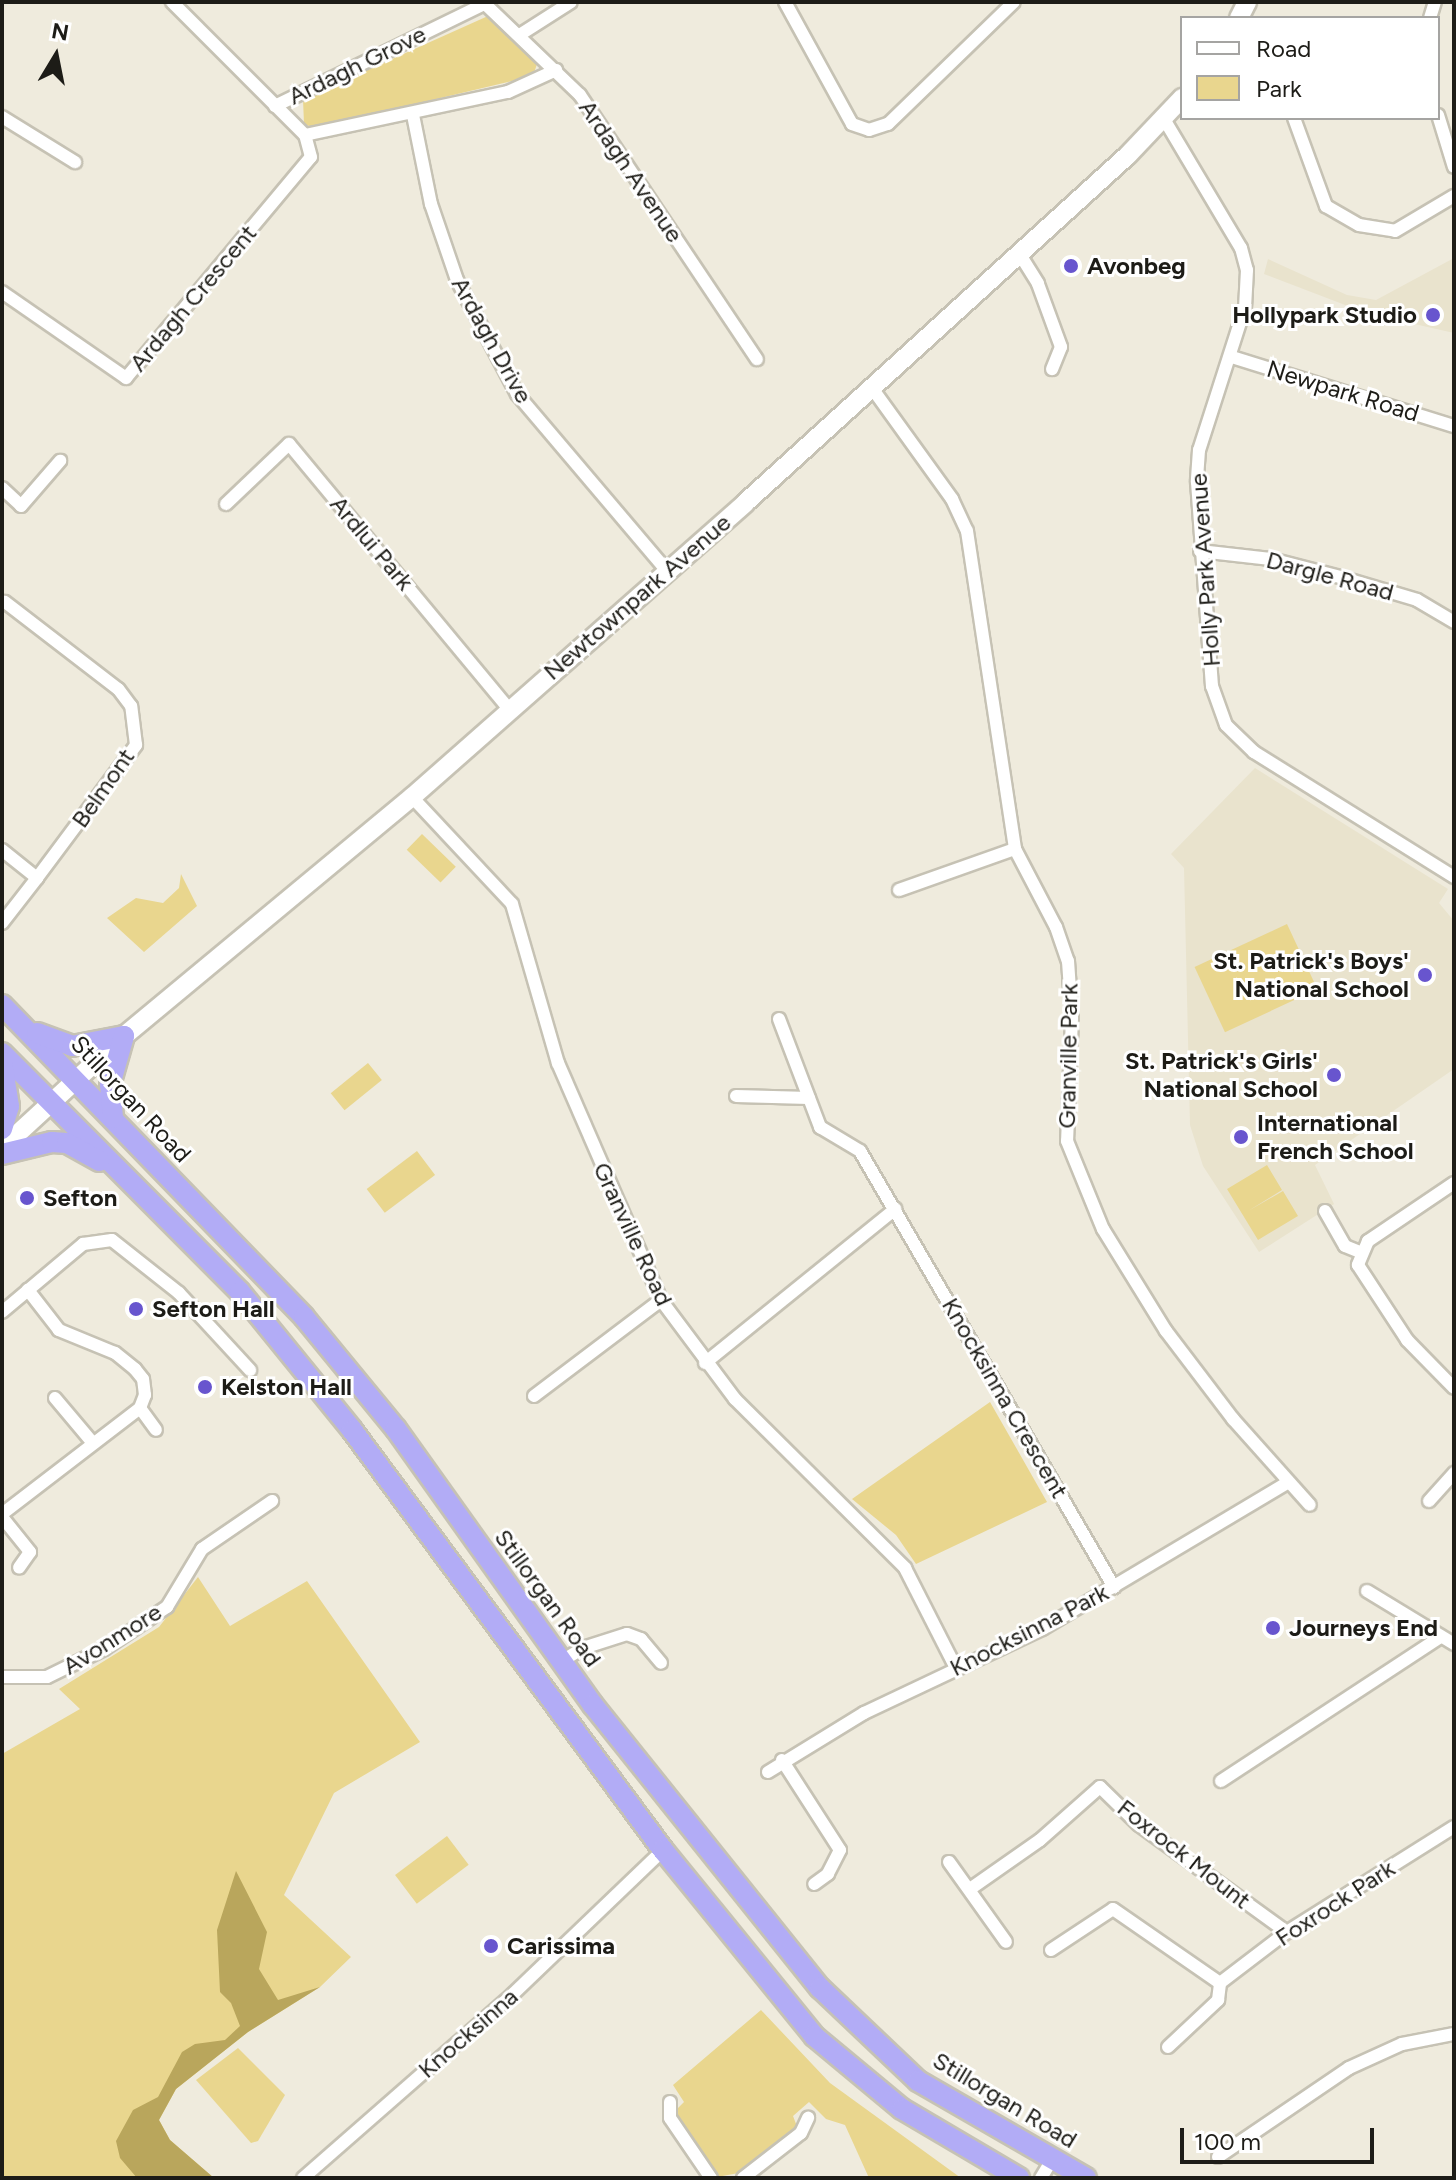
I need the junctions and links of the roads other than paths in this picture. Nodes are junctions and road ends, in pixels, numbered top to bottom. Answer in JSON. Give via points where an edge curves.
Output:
{"nodes":[{"id":1,"x":172,"y":2,"type":"edge"},
{"id":2,"x":571,"y":2,"type":"edge"},
{"id":3,"x":785,"y":2,"type":"edge"},
{"id":4,"x":1014,"y":2,"type":"edge"},
{"id":5,"x":483,"y":3,"type":"edge"},
{"id":6,"x":521,"y":34,"type":"junction"},
{"id":7,"x":556,"y":70,"type":"junction"},
{"id":8,"x":1180,"y":100,"type":"edge"},
{"id":9,"x":275,"y":106,"type":"junction"},
{"id":10,"x":413,"y":115,"type":"junction"},
{"id":11,"x":2,"y":117,"type":"edge"},
{"id":12,"x":1164,"y":119,"type":"junction"},
{"id":13,"x":1295,"y":120,"type":"edge"},
{"id":14,"x":1440,"y":120,"type":"edge"},
{"id":15,"x":305,"y":135,"type":"junction"},
{"id":16,"x":75,"y":162,"type":"dead end"},
{"id":17,"x":1454,"y":167,"type":"edge"},
{"id":18,"x":1454,"y":196,"type":"edge"},
{"id":19,"x":1019,"y":253,"type":"junction"},
{"id":20,"x":2,"y":292,"type":"edge"},
{"id":21,"x":1232,"y":357,"type":"junction"},
{"id":22,"x":757,"y":359,"type":"dead end"},
{"id":23,"x":1052,"y":369,"type":"dead end"},
{"id":24,"x":872,"y":388,"type":"junction"},
{"id":25,"x":1454,"y":426,"type":"edge"},
{"id":26,"x":60,"y":461,"type":"dead end"},
{"id":27,"x":2,"y":488,"type":"edge"},
{"id":28,"x":226,"y":504,"type":"dead end"},
{"id":29,"x":1200,"y":551,"type":"junction"},
{"id":30,"x":666,"y":570,"type":"junction"},
{"id":31,"x":5,"y":602,"type":"dead end"},
{"id":32,"x":1454,"y":622,"type":"edge"},
{"id":33,"x":510,"y":710,"type":"junction"},
{"id":34,"x":412,"y":797,"type":"junction"},
{"id":35,"x":1015,"y":849,"type":"junction"},
{"id":36,"x":2,"y":850,"type":"edge"},
{"id":37,"x":1454,"y":877,"type":"edge"},
{"id":38,"x":37,"y":878,"type":"junction"},
{"id":39,"x":899,"y":890,"type":"dead end"},
{"id":40,"x":2,"y":923,"type":"edge"},
{"id":41,"x":2,"y":1005,"type":"edge"},
{"id":42,"x":779,"y":1019,"type":"dead end"},
{"id":43,"x":23,"y":1025,"type":"junction"},
{"id":44,"x":124,"y":1036,"type":"junction"},
{"id":45,"x":2,"y":1053,"type":"edge"},
{"id":46,"x":2,"y":1062,"type":"edge"},
{"id":47,"x":76,"y":1078,"type":"junction"},
{"id":48,"x":736,"y":1096,"type":"dead end"},
{"id":49,"x":809,"y":1098,"type":"junction"},
{"id":50,"x":51,"y":1101,"type":"junction"},
{"id":51,"x":113,"y":1118,"type":"junction"},
{"id":52,"x":2,"y":1129,"type":"edge"},
{"id":53,"x":2,"y":1151,"type":"edge"},
{"id":54,"x":120,"y":1173,"type":"junction"},
{"id":55,"x":1454,"y":1183,"type":"edge"},
{"id":56,"x":895,"y":1209,"type":"junction"},
{"id":57,"x":1325,"y":1211,"type":"dead end"},
{"id":58,"x":1360,"y":1252,"type":"junction"},
{"id":59,"x":28,"y":1290,"type":"junction"},
{"id":60,"x":661,"y":1300,"type":"junction"},
{"id":61,"x":2,"y":1312,"type":"edge"},
{"id":62,"x":705,"y":1363,"type":"junction"},
{"id":63,"x":250,"y":1370,"type":"dead end"},
{"id":64,"x":1454,"y":1388,"type":"edge"},
{"id":65,"x":534,"y":1396,"type":"dead end"},
{"id":66,"x":55,"y":1398,"type":"dead end"},
{"id":67,"x":140,"y":1408,"type":"junction"},
{"id":68,"x":156,"y":1430,"type":"dead end"},
{"id":69,"x":92,"y":1442,"type":"junction"},
{"id":70,"x":1454,"y":1473,"type":"edge"},
{"id":71,"x":1287,"y":1483,"type":"junction"},
{"id":72,"x":272,"y":1501,"type":"dead end"},
{"id":73,"x":1429,"y":1501,"type":"dead end"},
{"id":74,"x":1310,"y":1505,"type":"dead end"},
{"id":75,"x":2,"y":1516,"type":"edge"},
{"id":76,"x":19,"y":1568,"type":"dead end"},
{"id":77,"x":1114,"y":1587,"type":"junction"},
{"id":78,"x":1367,"y":1591,"type":"dead end"},
{"id":79,"x":1439,"y":1638,"type":"junction"},
{"id":80,"x":1454,"y":1644,"type":"edge"},
{"id":81,"x":560,"y":1662,"type":"junction"},
{"id":82,"x":661,"y":1663,"type":"dead end"},
{"id":83,"x":956,"y":1668,"type":"junction"},
{"id":84,"x":2,"y":1677,"type":"edge"},
{"id":85,"x":782,"y":1760,"type":"junction"},
{"id":86,"x":768,"y":1772,"type":"dead end"},
{"id":87,"x":1221,"y":1781,"type":"dead end"},
{"id":88,"x":1454,"y":1827,"type":"edge"},
{"id":89,"x":663,"y":1850,"type":"junction"},
{"id":90,"x":949,"y":1862,"type":"dead end"},
{"id":91,"x":814,"y":1884,"type":"dead end"},
{"id":92,"x":970,"y":1889,"type":"junction"},
{"id":93,"x":1287,"y":1932,"type":"junction"},
{"id":94,"x":1006,"y":1942,"type":"dead end"},
{"id":95,"x":1051,"y":1950,"type":"dead end"},
{"id":96,"x":1220,"y":1983,"type":"junction"},
{"id":97,"x":1454,"y":2034,"type":"edge"},
{"id":98,"x":1168,"y":2047,"type":"dead end"},
{"id":99,"x":670,"y":2102,"type":"dead end"},
{"id":100,"x":808,"y":2118,"type":"dead end"},
{"id":101,"x":1218,"y":2157,"type":"dead end"},
{"id":102,"x":1053,"y":2158,"type":"junction"},
{"id":103,"x":303,"y":2178,"type":"edge"},
{"id":104,"x":711,"y":2178,"type":"edge"},
{"id":105,"x":743,"y":2178,"type":"edge"},
{"id":106,"x":1019,"y":2178,"type":"edge"},
{"id":107,"x":1041,"y":2178,"type":"edge"},
{"id":108,"x":1086,"y":2178,"type":"edge"}],
"edges":[{"from":1,"to":9,"type":"street","name":"Ardagh Grove"},
{"from":2,"to":6,"type":"street"},
{"from":3,"to":4,"type":"street","via":[[852,124],[869,130],[888,124]]},
{"from":5,"to":6,"type":"street","name":"Ardagh Avenue"},
{"from":5,"to":9,"type":"street","name":"Ardagh Grove"},
{"from":6,"to":7,"type":"street","name":"Ardagh Avenue"},
{"from":7,"to":10,"type":"street","via":[[532,85]]},
{"from":7,"to":22,"type":"street","name":"Ardagh Avenue","via":[[580,95]]},
{"from":8,"to":12,"type":"main road","name":"Newtownpark Avenue"},
{"from":9,"to":15,"type":"street","name":"Ardagh Grove"},
{"from":10,"to":15,"type":"street"},
{"from":10,"to":30,"type":"street","name":"Ardagh Drive","via":[[431,204],[457,280],[517,394]]},
{"from":11,"to":16,"type":"street"},
{"from":12,"to":19,"type":"main road","name":"Newtownpark Avenue"},
{"from":12,"to":21,"type":"street","name":"Holly Park Avenue","via":[[1241,248],[1247,287]]},
{"from":13,"to":18,"type":"street","via":[[1326,206],[1359,225],[1395,231]]},
{"from":14,"to":17,"type":"street"},
{"from":15,"to":20,"type":"street","name":"Ardagh Crescent","via":[[311,157],[126,378]]},
{"from":19,"to":23,"type":"street","via":[[1038,284],[1061,347]]},
{"from":19,"to":24,"type":"main road","name":"Newtownpark Avenue"},
{"from":21,"to":25,"type":"street","name":"Newpark Road"},
{"from":21,"to":29,"type":"street","name":"Holly Park Avenue","via":[[1199,450]]},
{"from":24,"to":30,"type":"main road","name":"Newtownpark Avenue"},
{"from":24,"to":35,"type":"street","name":"Granville Park","via":[[952,499],[967,531]]},
{"from":26,"to":27,"type":"street","via":[[21,506]]},
{"from":28,"to":33,"type":"street","name":"Ardlui Park","via":[[289,444]]},
{"from":29,"to":32,"type":"street","name":"Dargle Road","via":[[1271,559],[1340,577],[1417,600]]},
{"from":29,"to":37,"type":"street","name":"Holly Park Avenue","via":[[1212,686],[1226,725],[1254,752]]},
{"from":30,"to":33,"type":"main road","name":"Newtownpark Avenue"},
{"from":31,"to":38,"type":"street","name":"Belmont","via":[[118,689],[131,706],[136,745]]},
{"from":33,"to":34,"type":"main road","name":"Newtownpark Avenue"},
{"from":34,"to":44,"type":"main road","name":"Newtownpark Avenue"},
{"from":34,"to":60,"type":"street","name":"Granville Road","via":[[512,904],[558,1063]]},
{"from":35,"to":39,"type":"street"},
{"from":35,"to":71,"type":"street","name":"Granville Park","via":[[1068,961],[1072,1018],[1067,1141],[1103,1229],[1166,1331]]},
{"from":36,"to":38,"type":"street"},
{"from":38,"to":40,"type":"street","name":"Belmont"},
{"from":41,"to":43,"type":"highway","name":"Stillorgan Road"},
{"from":42,"to":49,"type":"street"},
{"from":43,"to":44,"type":"highway","via":[[72,1046]]},
{"from":43,"to":47,"type":"highway","name":"Stillorgan Road"},
{"from":44,"to":47,"type":"main road","name":"Newtownpark Avenue"},
{"from":44,"to":51,"type":"highway","via":[[110,1085]]},
{"from":45,"to":50,"type":"highway"},
{"from":46,"to":52,"type":"highway","via":[[9,1106]]},
{"from":47,"to":50,"type":"main road","name":"Newtownpark Avenue"},
{"from":47,"to":51,"type":"highway","name":"Stillorgan Road"},
{"from":48,"to":49,"type":"street"},
{"from":49,"to":56,"type":"street","name":"Knocksinna Crescent","via":[[820,1127],[860,1151]]},
{"from":50,"to":53,"type":"main road","name":"Newtownpark Avenue"},
{"from":50,"to":54,"type":"highway"},
{"from":51,"to":81,"type":"highway","name":"Stillorgan Road","via":[[313,1328],[396,1429]]},
{"from":53,"to":54,"type":"highway","via":[[42,1141],[67,1143]]},
{"from":54,"to":89,"type":"highway","via":[[240,1292],[299,1364]]},
{"from":55,"to":58,"type":"street"},
{"from":56,"to":62,"type":"street"},
{"from":56,"to":77,"type":"street","name":"Knocksinna Crescent"},
{"from":57,"to":58,"type":"street","via":[[1345,1246]]},
{"from":58,"to":64,"type":"street","via":[[1360,1270],[1373,1294],[1407,1340]]},
{"from":59,"to":61,"type":"street"},
{"from":59,"to":63,"type":"street","via":[[83,1244],[112,1240],[179,1293]]},
{"from":59,"to":67,"type":"street","via":[[59,1330],[115,1353],[135,1369],[143,1379]]},
{"from":60,"to":62,"type":"street","name":"Granville Road"},
{"from":60,"to":65,"type":"street"},
{"from":62,"to":83,"type":"street","name":"Granville Road","via":[[905,1568]]},
{"from":66,"to":69,"type":"street"},
{"from":67,"to":68,"type":"street"},
{"from":67,"to":69,"type":"street"},
{"from":69,"to":75,"type":"street"},
{"from":70,"to":73,"type":"street"},
{"from":71,"to":74,"type":"street","name":"Granville Park"},
{"from":71,"to":77,"type":"street","name":"Knocksinna Park"},
{"from":72,"to":84,"type":"street","name":"Avonmore","via":[[202,1549],[167,1607],[104,1649],[47,1677]]},
{"from":75,"to":76,"type":"street","via":[[30,1552]]},
{"from":77,"to":83,"type":"street","name":"Knocksinna Park","via":[[1042,1629]]},
{"from":78,"to":79,"type":"street"},
{"from":79,"to":80,"type":"street"},
{"from":79,"to":87,"type":"street"},
{"from":81,"to":82,"type":"street","via":[[583,1648],[627,1634],[641,1639]]},
{"from":81,"to":102,"type":"highway","name":"Stillorgan Road","via":[[765,1921],[874,2042],[918,2081]]},
{"from":83,"to":85,"type":"street","name":"Knocksinna Park"},
{"from":85,"to":86,"type":"street","name":"Knocksinna Park"},
{"from":85,"to":91,"type":"street","via":[[840,1850],[828,1874]]},
{"from":88,"to":93,"type":"street","name":"Foxrock Park"},
{"from":89,"to":103,"type":"street","name":"Knocksinna","via":[[513,1994]]},
{"from":89,"to":106,"type":"highway","via":[[814,2036],[902,2109]]},
{"from":90,"to":92,"type":"street"},
{"from":92,"to":93,"type":"street","name":"Foxrock Mount","via":[[1040,1840],[1100,1787],[1139,1825]]},
{"from":92,"to":94,"type":"street"},
{"from":93,"to":96,"type":"street","name":"Foxrock Park"},
{"from":95,"to":96,"type":"street","via":[[1113,1909]]},
{"from":96,"to":98,"type":"street","name":"Foxrock Park","via":[[1218,2000]]},
{"from":97,"to":101,"type":"street","via":[[1402,2044],[1349,2068]]},
{"from":99,"to":104,"type":"street","via":[[670,2118]]},
{"from":100,"to":105,"type":"street","via":[[801,2133]]},
{"from":102,"to":107,"type":"street"},
{"from":102,"to":108,"type":"highway","name":"Stillorgan Road"}]}
